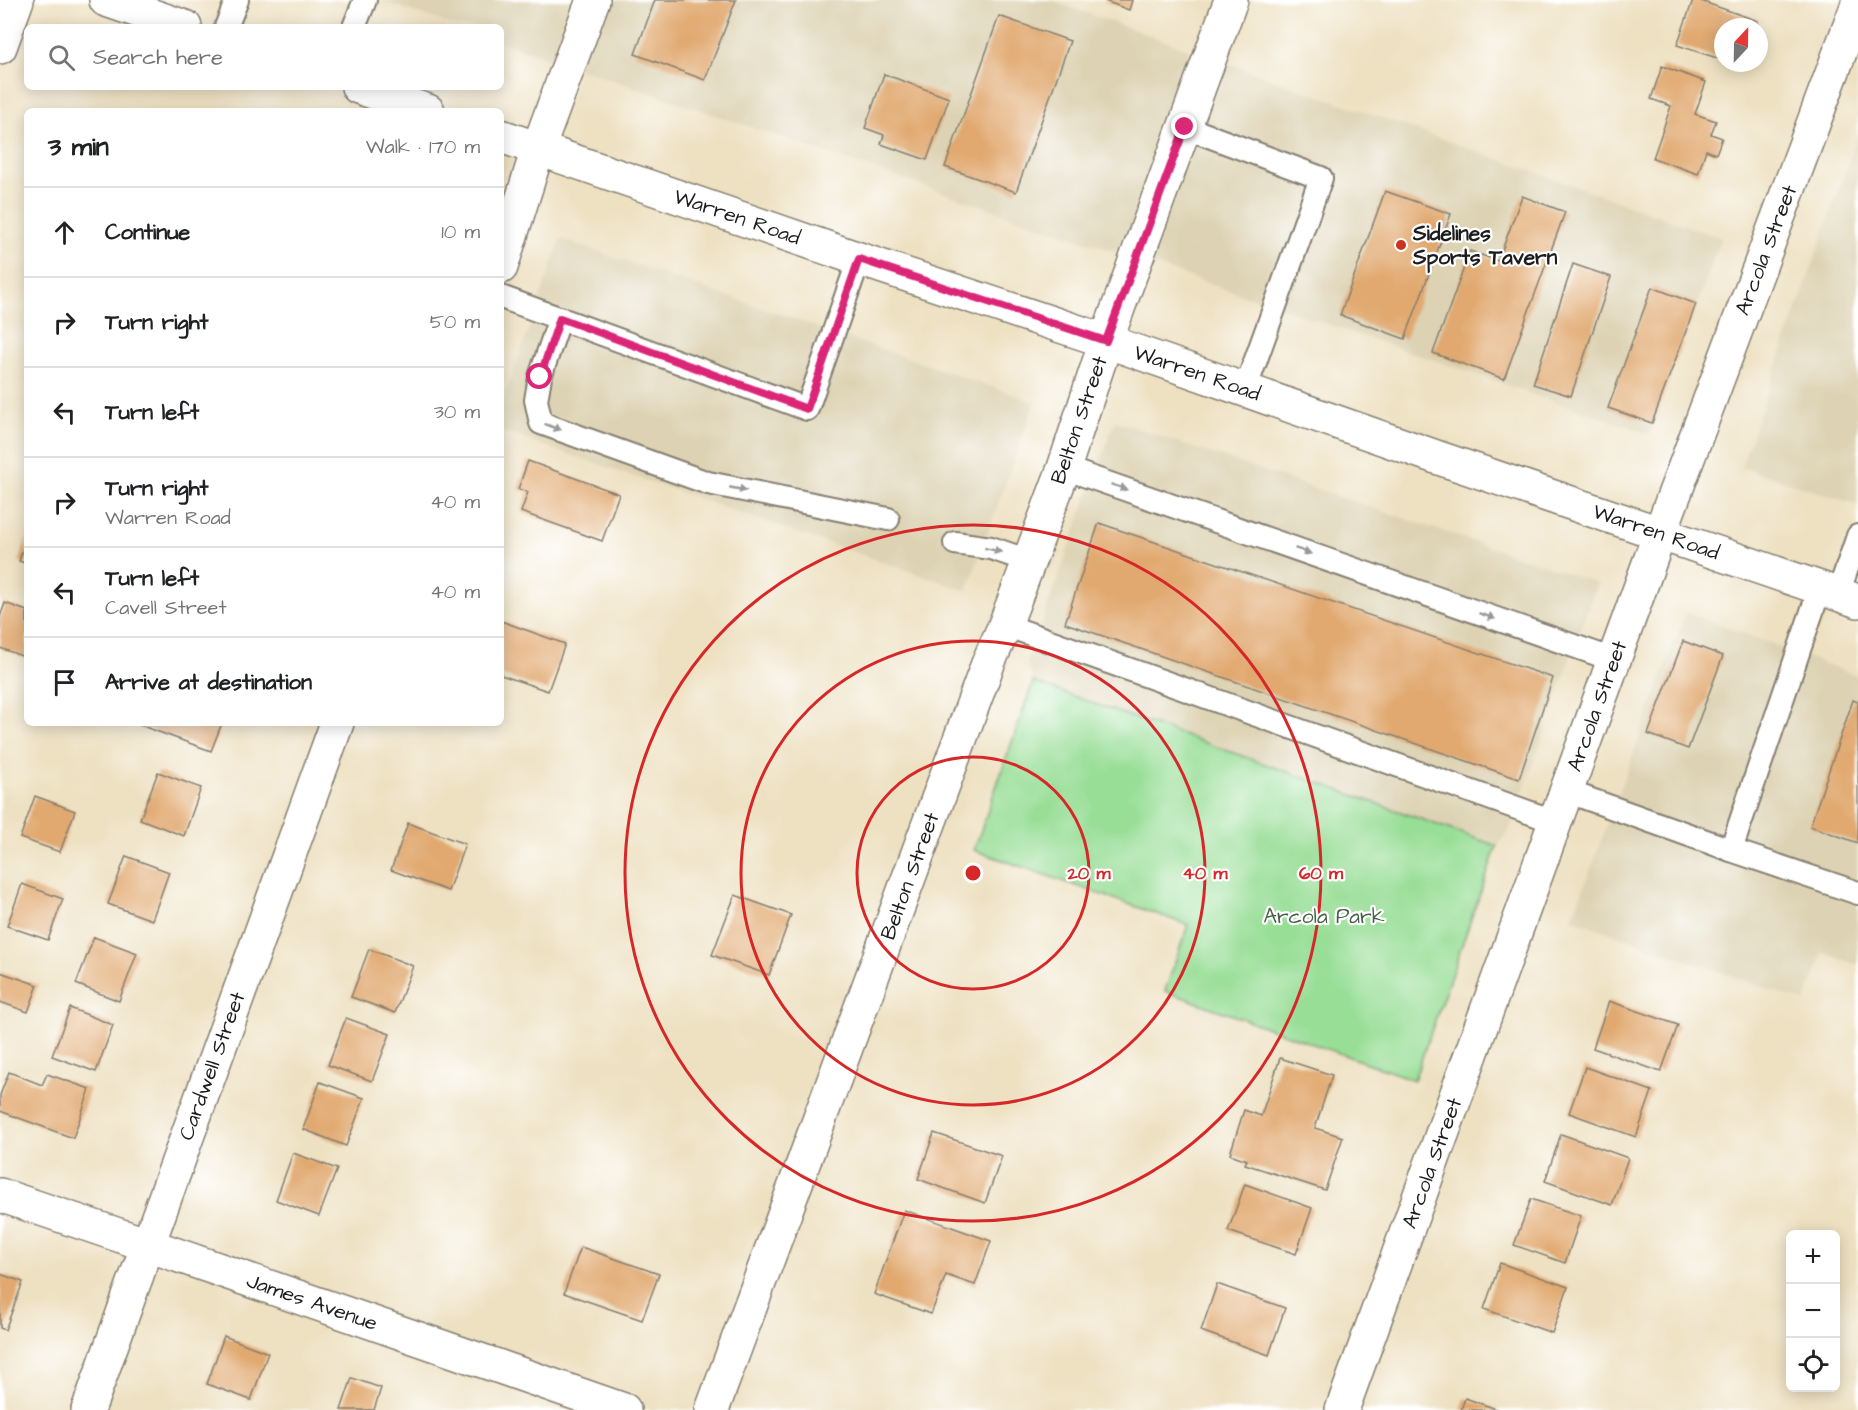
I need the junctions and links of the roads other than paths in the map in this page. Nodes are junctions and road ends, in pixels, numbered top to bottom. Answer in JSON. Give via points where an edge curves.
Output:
{"nodes":[{"id":1,"x":17,"y":0,"type":"edge"},
{"id":2,"x":106,"y":0,"type":"edge"},
{"id":3,"x":237,"y":0,"type":"edge"},
{"id":4,"x":364,"y":0,"type":"edge"},
{"id":5,"x":593,"y":0,"type":"edge"},
{"id":6,"x":1232,"y":0,"type":"edge"},
{"id":7,"x":1858,"y":4,"type":"edge"},
{"id":8,"x":176,"y":24,"type":"edge"},
{"id":9,"x":227,"y":24,"type":"edge"},
{"id":10,"x":355,"y":24,"type":"edge"},
{"id":11,"x":0,"y":47,"type":"edge"},
{"id":12,"x":367,"y":90,"type":"edge"},
{"id":13,"x":419,"y":108,"type":"edge"},
{"id":14,"x":1185,"y":127,"type":"junction"},
{"id":15,"x":504,"y":137,"type":"edge"},
{"id":16,"x":538,"y":149,"type":"junction"},
{"id":17,"x":504,"y":257,"type":"edge"},
{"id":18,"x":859,"y":259,"type":"junction"},
{"id":19,"x":504,"y":298,"type":"edge"},
{"id":20,"x":560,"y":318,"type":"junction"},
{"id":21,"x":1106,"y":341,"type":"junction"},
{"id":22,"x":1245,"y":390,"type":"junction"},
{"id":23,"x":1064,"y":468,"type":"junction"},
{"id":24,"x":888,"y":519,"type":"dead end"},
{"id":25,"x":1660,"y":533,"type":"junction"},
{"id":26,"x":1858,"y":536,"type":"edge"},
{"id":27,"x":955,"y":543,"type":"dead end"},
{"id":28,"x":1029,"y":561,"type":"junction"},
{"id":29,"x":1839,"y":594,"type":"edge"},
{"id":30,"x":1005,"y":625,"type":"junction"},
{"id":31,"x":1614,"y":660,"type":"junction"},
{"id":32,"x":336,"y":726,"type":"edge"},
{"id":33,"x":1566,"y":791,"type":"junction"},
{"id":34,"x":1556,"y":822,"type":"junction"},
{"id":35,"x":1731,"y":850,"type":"junction"},
{"id":36,"x":1858,"y":893,"type":"edge"},
{"id":37,"x":0,"y":1195,"type":"edge"},
{"id":38,"x":148,"y":1245,"type":"junction"},
{"id":39,"x":88,"y":1410,"type":"edge"},
{"id":40,"x":624,"y":1410,"type":"edge"},
{"id":41,"x":712,"y":1410,"type":"edge"},
{"id":42,"x":1342,"y":1410,"type":"edge"}],
"edges":[{"from":1,"to":11,"type":"street"},
{"from":2,"to":8,"type":"street"},
{"from":3,"to":9,"type":"lane"},
{"from":4,"to":10,"type":"lane"},
{"from":5,"to":16,"type":"street"},
{"from":6,"to":14,"type":"street","name":"Belton Street"},
{"from":7,"to":25,"type":"street","name":"Arcola Street"},
{"from":12,"to":13,"type":"street"},
{"from":14,"to":21,"type":"street","name":"Belton Street"},
{"from":14,"to":22,"type":"lane","via":[[1321,178]]},
{"from":15,"to":16,"type":"street","name":"Warren Road"},
{"from":16,"to":17,"type":"street"},
{"from":16,"to":18,"type":"street","name":"Warren Road"},
{"from":18,"to":20,"type":"lane","via":[[807,409]]},
{"from":18,"to":21,"type":"street","name":"Warren Road"},
{"from":19,"to":20,"type":"lane"},
{"from":20,"to":24,"type":"lane","one_way":true,"via":[[540,377],[536,400],[541,423],[708,483]]},
{"from":21,"to":22,"type":"street","name":"Warren Road"},
{"from":21,"to":23,"type":"street","name":"Belton Street"},
{"from":22,"to":25,"type":"street","name":"Warren Road"},
{"from":23,"to":28,"type":"street","name":"Belton Street"},
{"from":23,"to":31,"type":"lane","one_way":true},
{"from":25,"to":29,"type":"street","name":"Warren Road"},
{"from":25,"to":31,"type":"street","name":"Arcola Street"},
{"from":26,"to":29,"type":"lane"},
{"from":27,"to":28,"type":"lane","one_way":true,"via":[[991,548]]},
{"from":28,"to":30,"type":"street","name":"Belton Street"},
{"from":29,"to":35,"type":"lane"},
{"from":30,"to":34,"type":"lane"},
{"from":30,"to":41,"type":"street","name":"Belton Street"},
{"from":31,"to":33,"type":"street","name":"Arcola Street"},
{"from":32,"to":38,"type":"street","name":"Cardwell Street"},
{"from":33,"to":34,"type":"street","name":"Arcola Street"},
{"from":33,"to":35,"type":"lane"},
{"from":34,"to":42,"type":"street","name":"Arcola Street"},
{"from":35,"to":36,"type":"lane"},
{"from":37,"to":38,"type":"street","name":"James Avenue"},
{"from":38,"to":39,"type":"street","name":"Cardwell Street"},
{"from":38,"to":40,"type":"street","name":"James Avenue"}]}
